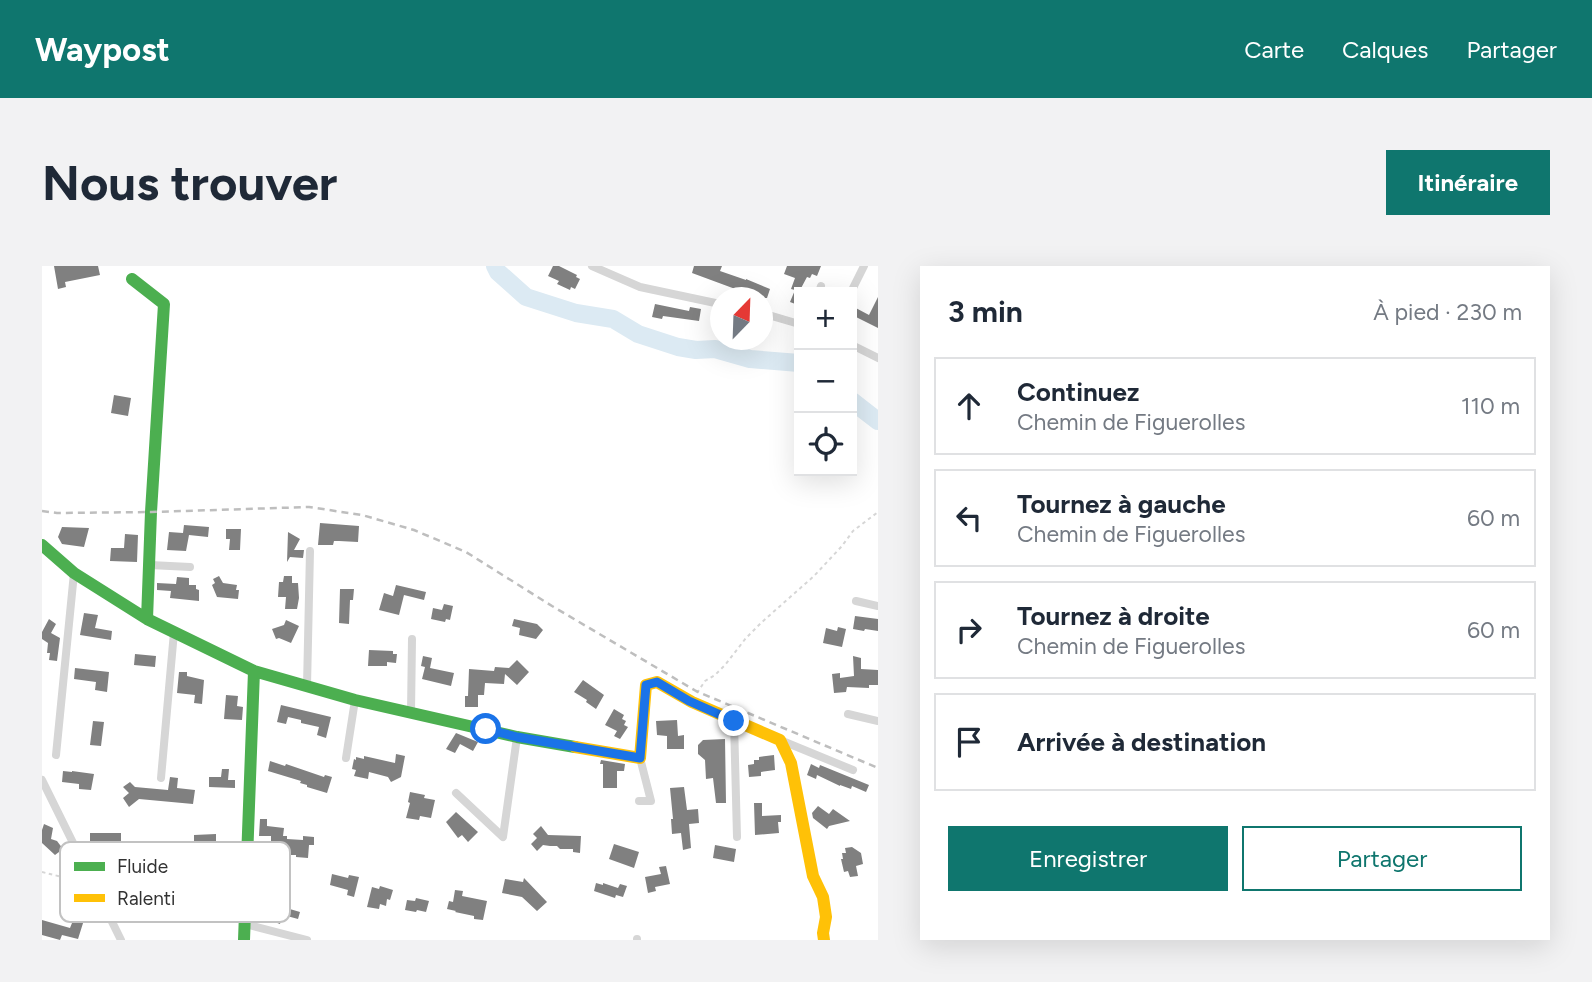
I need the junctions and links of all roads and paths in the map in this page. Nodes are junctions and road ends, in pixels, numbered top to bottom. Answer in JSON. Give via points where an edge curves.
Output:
{"nodes":[{"id":1,"x":592,"y":266,"type":"edge"},
{"id":2,"x":864,"y":266,"type":"edge"},
{"id":3,"x":132,"y":279,"type":"dead end"},
{"id":4,"x":854,"y":287,"type":"edge"},
{"id":5,"x":710,"y":302,"type":"edge"},
{"id":6,"x":773,"y":316,"type":"edge"},
{"id":7,"x":794,"y":323,"type":"edge"},
{"id":8,"x":857,"y":348,"type":"edge"},
{"id":9,"x":878,"y":358,"type":"edge"},
{"id":10,"x":878,"y":512,"type":"edge"},
{"id":11,"x":42,"y":545,"type":"edge"},
{"id":12,"x":310,"y":551,"type":"dead end"},
{"id":13,"x":150,"y":565,"type":"junction"},
{"id":14,"x":191,"y":567,"type":"dead end"},
{"id":15,"x":74,"y":573,"type":"junction"},
{"id":16,"x":856,"y":601,"type":"dead end"},
{"id":17,"x":878,"y":606,"type":"edge"},
{"id":18,"x":147,"y":619,"type":"junction"},
{"id":19,"x":174,"y":632,"type":"junction"},
{"id":20,"x":412,"y":639,"type":"dead end"},
{"id":21,"x":254,"y":671,"type":"junction"},
{"id":22,"x":307,"y":686,"type":"junction"},
{"id":23,"x":355,"y":700,"type":"junction"},
{"id":24,"x":692,"y":702,"type":"junction"},
{"id":25,"x":411,"y":712,"type":"junction"},
{"id":26,"x":848,"y":713,"type":"dead end"},
{"id":27,"x":734,"y":721,"type":"junction"},
{"id":28,"x":878,"y":721,"type":"edge"},
{"id":29,"x":517,"y":737,"type":"junction"},
{"id":30,"x":780,"y":740,"type":"junction"},
{"id":31,"x":56,"y":755,"type":"dead end"},
{"id":32,"x":346,"y":758,"type":"dead end"},
{"id":33,"x":640,"y":758,"type":"junction"},
{"id":34,"x":853,"y":770,"type":"dead end"},
{"id":35,"x":160,"y":778,"type":"dead end"},
{"id":36,"x":42,"y":780,"type":"edge"},
{"id":37,"x":456,"y":793,"type":"dead end"},
{"id":38,"x":639,"y":801,"type":"dead end"},
{"id":39,"x":737,"y":837,"type":"dead end"},
{"id":40,"x":73,"y":842,"type":"edge"},
{"id":41,"x":248,"y":842,"type":"edge"},
{"id":42,"x":42,"y":872,"type":"edge"},
{"id":43,"x":60,"y":876,"type":"edge"},
{"id":44,"x":112,"y":922,"type":"edge"},
{"id":45,"x":245,"y":922,"type":"edge"},
{"id":46,"x":245,"y":925,"type":"junction"},
{"id":47,"x":121,"y":940,"type":"edge"},
{"id":48,"x":244,"y":940,"type":"edge"},
{"id":49,"x":307,"y":940,"type":"edge"},
{"id":50,"x":824,"y":940,"type":"edge"}],
"edges":[{"from":1,"to":5,"type":"street","via":[[640,287]]},
{"from":2,"to":4,"type":"street"},
{"from":3,"to":13,"type":"street","via":[[163,304]]},
{"from":6,"to":7,"type":"street"},
{"from":8,"to":9,"type":"street"},
{"from":10,"to":24,"type":"path","via":[[853,531],[814,576],[746,638],[705,681]]},
{"from":11,"to":15,"type":"street"},
{"from":12,"to":22,"type":"street"},
{"from":13,"to":14,"type":"street"},
{"from":13,"to":18,"type":"street"},
{"from":15,"to":18,"type":"street"},
{"from":15,"to":31,"type":"street"},
{"from":16,"to":17,"type":"street"},
{"from":18,"to":19,"type":"street"},
{"from":19,"to":21,"type":"street"},
{"from":19,"to":35,"type":"street"},
{"from":20,"to":25,"type":"street"},
{"from":21,"to":22,"type":"street"},
{"from":21,"to":41,"type":"street"},
{"from":22,"to":23,"type":"street"},
{"from":23,"to":25,"type":"street"},
{"from":23,"to":32,"type":"street"},
{"from":24,"to":27,"type":"street"},
{"from":24,"to":33,"type":"street","via":[[657,682],[646,685]]},
{"from":25,"to":29,"type":"street"},
{"from":26,"to":28,"type":"street"},
{"from":27,"to":30,"type":"street"},
{"from":27,"to":39,"type":"street"},
{"from":29,"to":33,"type":"street"},
{"from":29,"to":37,"type":"street","via":[[503,837]]},
{"from":30,"to":34,"type":"street"},
{"from":30,"to":50,"type":"street","via":[[791,763],[813,876],[823,897]]},
{"from":33,"to":38,"type":"street","via":[[651,801]]},
{"from":36,"to":40,"type":"street"},
{"from":42,"to":43,"type":"path"},
{"from":44,"to":47,"type":"street"},
{"from":45,"to":46,"type":"street"},
{"from":46,"to":48,"type":"street"},
{"from":46,"to":49,"type":"street"}]}
